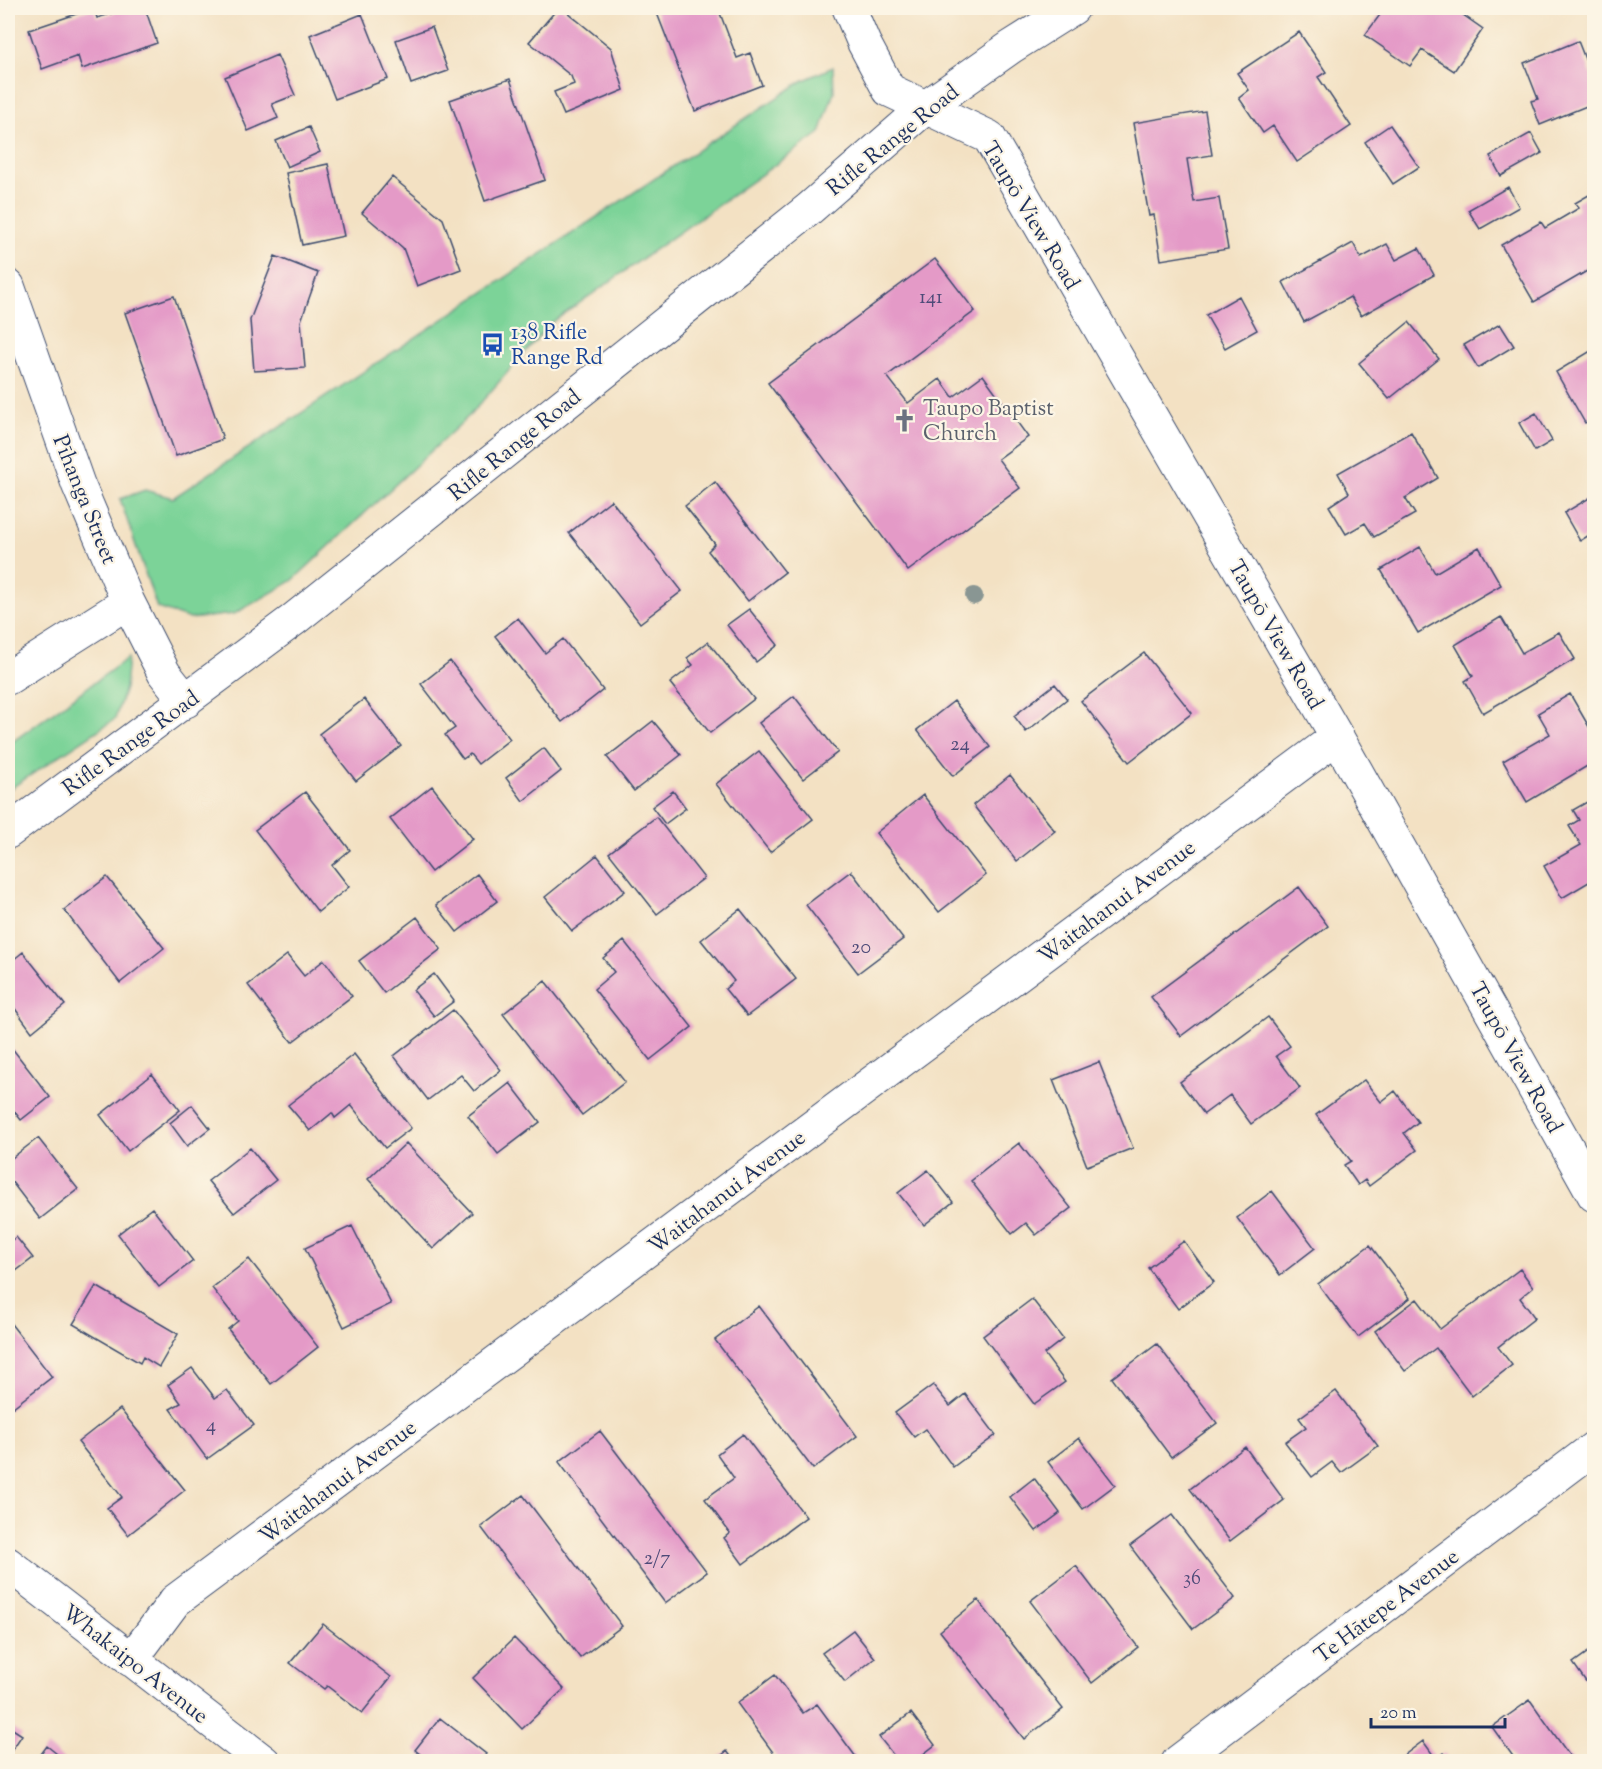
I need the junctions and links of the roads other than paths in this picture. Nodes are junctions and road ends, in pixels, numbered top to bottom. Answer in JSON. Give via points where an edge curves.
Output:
{"nodes":[{"id":1,"x":849,"y":8,"type":"edge"},
{"id":2,"x":1073,"y":8,"type":"edge"},
{"id":3,"x":926,"y":107,"type":"junction"},
{"id":4,"x":8,"y":286,"type":"edge"},
{"id":5,"x":128,"y":602,"type":"junction"},
{"id":6,"x":8,"y":678,"type":"edge"},
{"id":7,"x":186,"y":701,"type":"junction"},
{"id":8,"x":1337,"y":737,"type":"junction"},
{"id":9,"x":8,"y":832,"type":"edge"},
{"id":10,"x":1594,"y":1195,"type":"edge"},
{"id":11,"x":1594,"y":1448,"type":"edge"},
{"id":12,"x":8,"y":1564,"type":"edge"},
{"id":13,"x":131,"y":1660,"type":"junction"},
{"id":14,"x":264,"y":1761,"type":"edge"},
{"id":15,"x":1178,"y":1761,"type":"edge"}],
"edges":[{"from":1,"to":3,"type":"street","name":"Taupō View Road","via":[[889,90]]},
{"from":2,"to":3,"type":"street","name":"Rifle Range Road"},
{"from":3,"to":7,"type":"street","name":"Rifle Range Road","via":[[808,209]]},
{"from":3,"to":8,"type":"street","name":"Taupō View Road","via":[[989,137]]},
{"from":4,"to":5,"type":"street","name":"Pīhanga Street","via":[[78,484]]},
{"from":5,"to":6,"type":"street"},
{"from":5,"to":7,"type":"street","name":"Pīhanga Street","via":[[164,673]]},
{"from":7,"to":9,"type":"street","name":"Rifle Range Road"},
{"from":8,"to":10,"type":"street","name":"Taupō View Road"},
{"from":8,"to":13,"type":"street","name":"Waitahanui Avenue","via":[[175,1601]]},
{"from":11,"to":15,"type":"street","name":"Te Hātepe Avenue"},
{"from":12,"to":13,"type":"street","name":"Whakaipo Avenue"},
{"from":13,"to":14,"type":"street","name":"Whakaipo Avenue"}]}
